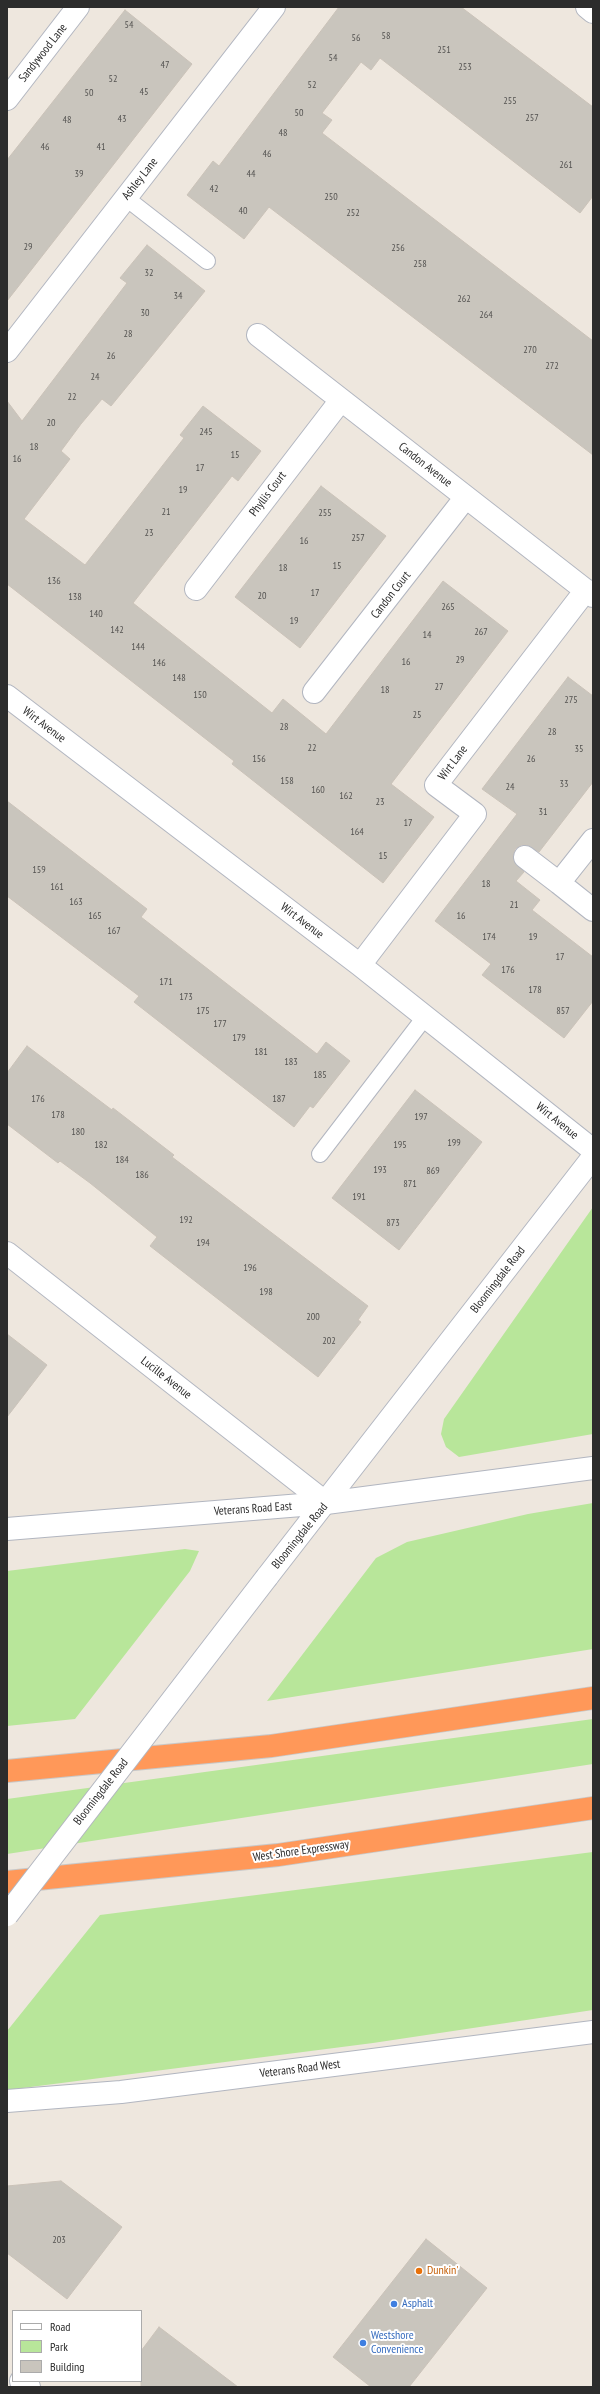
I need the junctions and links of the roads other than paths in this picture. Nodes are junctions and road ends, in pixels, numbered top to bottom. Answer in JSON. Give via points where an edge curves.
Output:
{"nodes":[{"id":1,"x":78,"y":7,"type":"edge"},
{"id":2,"x":274,"y":7,"type":"edge"},
{"id":3,"x":587,"y":7,"type":"edge"},
{"id":4,"x":593,"y":12,"type":"edge"},
{"id":5,"x":7,"y":99,"type":"edge"},
{"id":6,"x":126,"y":198,"type":"junction"},
{"id":7,"x":207,"y":261,"type":"dead end"},
{"id":8,"x":258,"y":335,"type":"dead end"},
{"id":9,"x":7,"y":351,"type":"edge"},
{"id":10,"x":341,"y":400,"type":"junction"},
{"id":11,"x":466,"y":497,"type":"junction"},
{"id":12,"x":196,"y":589,"type":"dead end"},
{"id":13,"x":589,"y":593,"type":"edge"},
{"id":14,"x":314,"y":692,"type":"dead end"},
{"id":15,"x":7,"y":696,"type":"edge"},
{"id":16,"x":593,"y":840,"type":"edge"},
{"id":17,"x":525,"y":857,"type":"dead end"},
{"id":18,"x":559,"y":883,"type":"junction"},
{"id":19,"x":593,"y":910,"type":"edge"},
{"id":20,"x":360,"y":965,"type":"junction"},
{"id":21,"x":425,"y":1017,"type":"junction"},
{"id":22,"x":593,"y":1150,"type":"edge"},
{"id":23,"x":320,"y":1154,"type":"dead end"},
{"id":24,"x":593,"y":1157,"type":"edge"},
{"id":25,"x":7,"y":1253,"type":"edge"},
{"id":26,"x":593,"y":1468,"type":"edge"},
{"id":27,"x":326,"y":1504,"type":"junction"},
{"id":28,"x":7,"y":1529,"type":"edge"},
{"id":29,"x":593,"y":1698,"type":"edge"},
{"id":30,"x":7,"y":1771,"type":"edge"},
{"id":31,"x":593,"y":1808,"type":"edge"},
{"id":32,"x":7,"y":1882,"type":"edge"},
{"id":33,"x":7,"y":1915,"type":"edge"},
{"id":34,"x":593,"y":2032,"type":"edge"},
{"id":35,"x":7,"y":2102,"type":"edge"}],
"edges":[{"from":1,"to":5,"type":"street","name":"Sandywood Lane"},
{"from":2,"to":6,"type":"street","name":"Ashley Lane"},
{"from":3,"to":4,"type":"street"},
{"from":6,"to":7,"type":"lane"},
{"from":6,"to":9,"type":"street","name":"Ashley Lane"},
{"from":8,"to":10,"type":"street","name":"Candon Avenue"},
{"from":10,"to":11,"type":"street","name":"Candon Avenue"},
{"from":10,"to":12,"type":"street","name":"Phyllis Court"},
{"from":11,"to":13,"type":"street","name":"Candon Avenue"},
{"from":11,"to":14,"type":"street","name":"Candon Court"},
{"from":13,"to":20,"type":"street","name":"Wirt Lane","via":[[436,785],[475,814]]},
{"from":15,"to":20,"type":"street","name":"Wirt Avenue"},
{"from":16,"to":18,"type":"street"},
{"from":17,"to":18,"type":"street"},
{"from":18,"to":19,"type":"street"},
{"from":20,"to":21,"type":"street","name":"Wirt Avenue"},
{"from":21,"to":22,"type":"street","name":"Wirt Avenue"},
{"from":21,"to":23,"type":"lane"},
{"from":24,"to":27,"type":"street","name":"Bloomingdale Road"},
{"from":25,"to":27,"type":"street","name":"Lucille Avenue"},
{"from":26,"to":27,"type":"street","name":"Veterans Road East"},
{"from":27,"to":28,"type":"street","name":"Veterans Road East"},
{"from":27,"to":33,"type":"street","name":"Bloomingdale Road","bridge":true},
{"from":29,"to":30,"type":"highway","via":[[271,1746]]},
{"from":31,"to":32,"type":"highway","name":"West Shore Expressway","via":[[278,1855]]},
{"from":34,"to":35,"type":"street","name":"Veterans Road West","via":[[121,2092]]}]}
